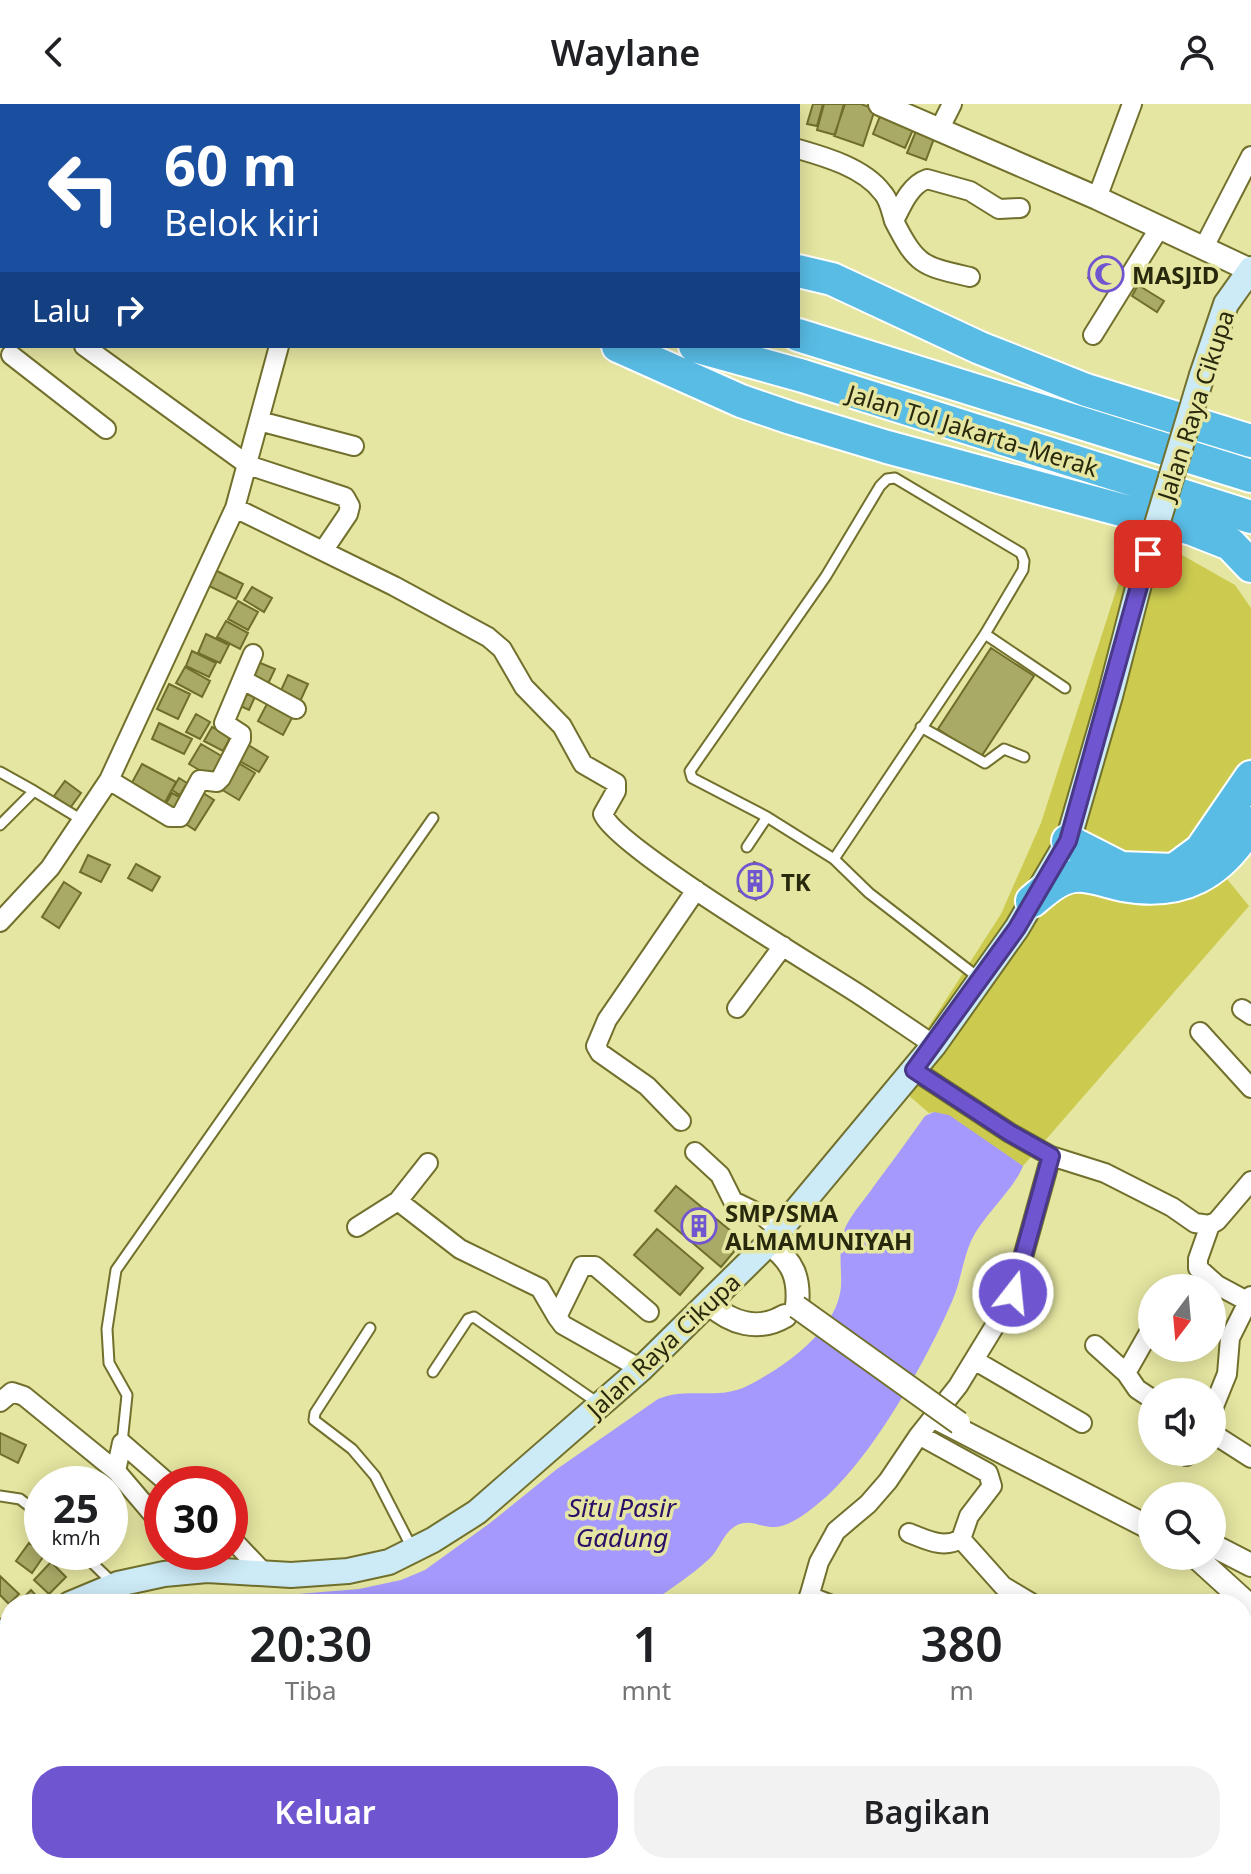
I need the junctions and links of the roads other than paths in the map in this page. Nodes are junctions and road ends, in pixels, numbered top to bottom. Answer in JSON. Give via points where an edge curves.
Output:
{"nodes":[{"id":1,"x":952,"y":104,"type":"edge"},
{"id":2,"x":1132,"y":104,"type":"edge"},
{"id":3,"x":893,"y":106,"type":"edge"},
{"id":4,"x":940,"y":128,"type":"junction"},
{"id":5,"x":800,"y":150,"type":"edge"},
{"id":6,"x":1251,"y":156,"type":"edge"},
{"id":7,"x":1097,"y":198,"type":"junction"},
{"id":8,"x":1020,"y":208,"type":"dead end"},
{"id":9,"x":894,"y":221,"type":"junction"},
{"id":10,"x":1160,"y":227,"type":"junction"},
{"id":11,"x":1204,"y":247,"type":"junction"},
{"id":12,"x":1250,"y":269,"type":"edge"},
{"id":13,"x":800,"y":271,"type":"edge"},
{"id":14,"x":970,"y":277,"type":"dead end"},
{"id":15,"x":1093,"y":335,"type":"dead end"},
{"id":16,"x":800,"y":336,"type":"edge"},
{"id":17,"x":87,"y":348,"type":"edge"},
{"id":18,"x":278,"y":348,"type":"edge"},
{"id":19,"x":622,"y":348,"type":"edge"},
{"id":20,"x":702,"y":348,"type":"edge"},
{"id":21,"x":10,"y":350,"type":"edge"},
{"id":22,"x":259,"y":421,"type":"junction"},
{"id":23,"x":106,"y":429,"type":"dead end"},
{"id":24,"x":1251,"y":441,"type":"edge"},
{"id":25,"x":354,"y":446,"type":"dead end"},
{"id":26,"x":248,"y":465,"type":"junction"},
{"id":27,"x":1251,"y":476,"type":"edge"},
{"id":28,"x":235,"y":508,"type":"junction"},
{"id":29,"x":1251,"y":517,"type":"edge"},
{"id":30,"x":323,"y":551,"type":"junction"},
{"id":31,"x":1244,"y":554,"type":"edge"},
{"id":32,"x":985,"y":634,"type":"junction"},
{"id":33,"x":253,"y":654,"type":"dead end"},
{"id":34,"x":243,"y":680,"type":"junction"},
{"id":35,"x":1065,"y":688,"type":"dead end"},
{"id":36,"x":296,"y":709,"type":"dead end"},
{"id":37,"x":921,"y":727,"type":"junction"},
{"id":38,"x":1024,"y":757,"type":"dead end"},
{"id":39,"x":0,"y":772,"type":"edge"},
{"id":40,"x":1251,"y":777,"type":"edge"},
{"id":41,"x":109,"y":780,"type":"junction"},
{"id":42,"x":34,"y":791,"type":"junction"},
{"id":43,"x":767,"y":817,"type":"junction"},
{"id":44,"x":433,"y":818,"type":"dead end"},
{"id":45,"x":82,"y":820,"type":"junction"},
{"id":46,"x":1251,"y":823,"type":"edge"},
{"id":47,"x":0,"y":825,"type":"edge"},
{"id":48,"x":1068,"y":841,"type":"junction"},
{"id":49,"x":747,"y":847,"type":"dead end"},
{"id":50,"x":834,"y":859,"type":"junction"},
{"id":51,"x":696,"y":890,"type":"junction"},
{"id":52,"x":1032,"y":901,"type":"junction"},
{"id":53,"x":0,"y":922,"type":"edge"},
{"id":54,"x":783,"y":946,"type":"junction"},
{"id":55,"x":981,"y":980,"type":"junction"},
{"id":56,"x":737,"y":1008,"type":"dead end"},
{"id":57,"x":1200,"y":1032,"type":"dead end"},
{"id":58,"x":934,"y":1045,"type":"junction"},
{"id":59,"x":914,"y":1070,"type":"junction"},
{"id":60,"x":1251,"y":1088,"type":"edge"},
{"id":61,"x":681,"y":1121,"type":"dead end"},
{"id":62,"x":695,"y":1152,"type":"dead end"},
{"id":63,"x":1051,"y":1156,"type":"junction"},
{"id":64,"x":428,"y":1163,"type":"dead end"},
{"id":65,"x":1251,"y":1181,"type":"edge"},
{"id":66,"x":398,"y":1201,"type":"junction"},
{"id":67,"x":1210,"y":1225,"type":"junction"},
{"id":68,"x":357,"y":1227,"type":"dead end"},
{"id":69,"x":774,"y":1236,"type":"junction"},
{"id":70,"x":1249,"y":1298,"type":"edge"},
{"id":71,"x":710,"y":1304,"type":"junction"},
{"id":72,"x":649,"y":1312,"type":"dead end"},
{"id":73,"x":791,"y":1312,"type":"junction"},
{"id":74,"x":557,"y":1317,"type":"junction"},
{"id":75,"x":370,"y":1328,"type":"dead end"},
{"id":76,"x":1095,"y":1345,"type":"dead end"},
{"id":77,"x":1138,"y":1352,"type":"edge"},
{"id":78,"x":974,"y":1360,"type":"junction"},
{"id":79,"x":641,"y":1369,"type":"junction"},
{"id":80,"x":433,"y":1372,"type":"dead end"},
{"id":81,"x":1126,"y":1373,"type":"junction"},
{"id":82,"x":1225,"y":1378,"type":"edge"},
{"id":83,"x":1138,"y":1390,"type":"edge"},
{"id":84,"x":0,"y":1402,"type":"edge"},
{"id":85,"x":601,"y":1405,"type":"junction"},
{"id":86,"x":949,"y":1421,"type":"junction"},
{"id":87,"x":1082,"y":1423,"type":"dead end"},
{"id":88,"x":919,"y":1435,"type":"junction"},
{"id":89,"x":1226,"y":1442,"type":"edge"},
{"id":90,"x":122,"y":1443,"type":"junction"},
{"id":91,"x":1251,"y":1458,"type":"edge"},
{"id":92,"x":110,"y":1466,"type":"edge"},
{"id":93,"x":117,"y":1466,"type":"edge"},
{"id":94,"x":148,"y":1466,"type":"edge"},
{"id":95,"x":128,"y":1485,"type":"edge"},
{"id":96,"x":0,"y":1496,"type":"edge"},
{"id":97,"x":24,"y":1502,"type":"edge"},
{"id":98,"x":144,"y":1504,"type":"edge"},
{"id":99,"x":1138,"y":1508,"type":"edge"},
{"id":100,"x":1138,"y":1522,"type":"edge"},
{"id":101,"x":909,"y":1533,"type":"dead end"},
{"id":102,"x":961,"y":1539,"type":"junction"},
{"id":103,"x":414,"y":1551,"type":"junction"},
{"id":104,"x":1226,"y":1552,"type":"edge"},
{"id":105,"x":248,"y":1556,"type":"edge"},
{"id":106,"x":1251,"y":1565,"type":"edge"},
{"id":107,"x":100,"y":1570,"type":"edge"},
{"id":108,"x":172,"y":1570,"type":"edge"},
{"id":109,"x":240,"y":1570,"type":"edge"},
{"id":110,"x":1210,"y":1570,"type":"edge"},
{"id":111,"x":265,"y":1574,"type":"junction"},
{"id":112,"x":115,"y":1585,"type":"junction"},
{"id":113,"x":94,"y":1594,"type":"edge"},
{"id":114,"x":810,"y":1594,"type":"edge"},
{"id":115,"x":1016,"y":1594,"type":"edge"},
{"id":116,"x":1237,"y":1594,"type":"edge"}],
"edges":[{"from":1,"to":4,"type":"street"},
{"from":2,"to":7,"type":"street"},
{"from":3,"to":4,"type":"street"},
{"from":4,"to":7,"type":"street"},
{"from":5,"to":9,"type":"street","via":[[874,184]]},
{"from":6,"to":11,"type":"street"},
{"from":7,"to":10,"type":"street"},
{"from":8,"to":9,"type":"street","via":[[999,209],[970,191],[927,179],[904,199]]},
{"from":9,"to":14,"type":"street","via":[[922,264]]},
{"from":10,"to":11,"type":"street"},
{"from":10,"to":15,"type":"street"},
{"from":11,"to":12,"type":"street"},
{"from":12,"to":48,"type":"main road","name":"Jalan Raya Cikupa","bridge":true,"via":[[1226,304],[1202,375]]},
{"from":13,"to":24,"type":"highway","via":[[832,279],[1086,390]]},
{"from":16,"to":27,"type":"highway","name":"Jalan Tol Jakarta–Merak"},
{"from":17,"to":26,"type":"street"},
{"from":18,"to":22,"type":"street"},
{"from":19,"to":31,"type":"highway","via":[[791,418],[1192,529]]},
{"from":20,"to":29,"type":"highway","name":"Jalan Tol Jakarta–Merak"},
{"from":21,"to":23,"type":"street"},
{"from":22,"to":25,"type":"street"},
{"from":22,"to":26,"type":"street"},
{"from":26,"to":28,"type":"street"},
{"from":26,"to":30,"type":"street","via":[[349,501],[348,514]]},
{"from":28,"to":30,"type":"street"},
{"from":28,"to":41,"type":"street"},
{"from":30,"to":51,"type":"street","via":[[496,643],[524,687],[562,726],[583,764],[616,783],[605,820]]},
{"from":32,"to":35,"type":"lane"},
{"from":32,"to":37,"type":"lane"},
{"from":32,"to":43,"type":"lane","via":[[1023,570],[1021,553],[895,478],[887,479],[690,771],[692,778]]},
{"from":33,"to":34,"type":"street"},
{"from":34,"to":36,"type":"street"},
{"from":34,"to":41,"type":"street","via":[[224,723],[241,739],[221,778],[200,780],[180,817],[170,817]]},
{"from":37,"to":38,"type":"lane","via":[[984,763],[1004,749]]},
{"from":37,"to":50,"type":"lane"},
{"from":39,"to":42,"type":"lane"},
{"from":40,"to":48,"type":"highway","via":[[1201,850],[1174,870],[1121,868]]},
{"from":41,"to":45,"type":"street"},
{"from":42,"to":45,"type":"lane"},
{"from":42,"to":47,"type":"lane"},
{"from":43,"to":49,"type":"lane"},
{"from":43,"to":50,"type":"lane"},
{"from":44,"to":90,"type":"lane","via":[[116,1270],[107,1329],[109,1363],[127,1395]]},
{"from":45,"to":53,"type":"street","via":[[50,868]]},
{"from":46,"to":52,"type":"highway","via":[[1226,858],[1187,884],[1135,887],[1076,876],[1059,881]]},
{"from":48,"to":52,"type":"main road","name":"Jalan Raya Cikupa"},
{"from":50,"to":55,"type":"lane","via":[[869,893]]},
{"from":51,"to":54,"type":"street"},
{"from":51,"to":61,"type":"street","via":[[607,1020],[596,1046]]},
{"from":52,"to":55,"type":"main road","name":"Jalan Raya Cikupa"},
{"from":54,"to":56,"type":"street"},
{"from":54,"to":58,"type":"street"},
{"from":55,"to":58,"type":"main road","name":"Jalan Raya Cikupa"},
{"from":57,"to":60,"type":"street"},
{"from":58,"to":59,"type":"main road","name":"Jalan Raya Cikupa"},
{"from":59,"to":63,"type":"street"},
{"from":59,"to":69,"type":"main road","name":"Jalan Raya Cikupa"},
{"from":62,"to":69,"type":"street","via":[[722,1177],[733,1201],[762,1215]]},
{"from":63,"to":67,"type":"street","via":[[1105,1173],[1195,1223]]},
{"from":63,"to":78,"type":"street","via":[[1013,1293]]},
{"from":64,"to":66,"type":"street"},
{"from":65,"to":67,"type":"street"},
{"from":66,"to":68,"type":"street"},
{"from":66,"to":74,"type":"street","via":[[460,1249],[540,1288]]},
{"from":67,"to":70,"type":"street","via":[[1198,1268],[1217,1285]]},
{"from":69,"to":71,"type":"main road","name":"Jalan Raya Cikupa"},
{"from":69,"to":73,"type":"street","via":[[799,1289]]},
{"from":70,"to":82,"type":"street","via":[[1230,1338]]},
{"from":71,"to":73,"type":"street","via":[[737,1322],[756,1325]]},
{"from":71,"to":79,"type":"main road","name":"Jalan Raya Cikupa"},
{"from":72,"to":74,"type":"street","via":[[588,1264],[582,1266]]},
{"from":73,"to":86,"type":"street","bridge":true},
{"from":74,"to":79,"type":"street"},
{"from":75,"to":103,"type":"lane","via":[[314,1420],[352,1449],[375,1476]]},
{"from":76,"to":81,"type":"street"},
{"from":77,"to":81,"type":"street"},
{"from":78,"to":87,"type":"street"},
{"from":78,"to":88,"type":"street"},
{"from":79,"to":85,"type":"main road","name":"Jalan Raya Cikupa"},
{"from":80,"to":85,"type":"lane","via":[[474,1317]]},
{"from":81,"to":83,"type":"street"},
{"from":84,"to":92,"type":"street","via":[[12,1392],[24,1396]]},
{"from":85,"to":103,"type":"main road","name":"Jalan Raya Cikupa","via":[[477,1512]]},
{"from":86,"to":99,"type":"street"},
{"from":86,"to":100,"type":"street"},
{"from":88,"to":102,"type":"street","via":[[988,1473],[992,1486],[969,1516]]},
{"from":88,"to":114,"type":"street","via":[[888,1481],[836,1531]]},
{"from":89,"to":91,"type":"street"},
{"from":90,"to":93,"type":"street"},
{"from":90,"to":94,"type":"street"},
{"from":95,"to":98,"type":"street"},
{"from":96,"to":97,"type":"lane"},
{"from":101,"to":102,"type":"street","via":[[938,1544]]},
{"from":102,"to":115,"type":"street"},
{"from":103,"to":111,"type":"main road","name":"Jalan Raya Cikupa","via":[[360,1569]]},
{"from":104,"to":106,"type":"street"},
{"from":105,"to":111,"type":"street"},
{"from":107,"to":112,"type":"lane"},
{"from":108,"to":112,"type":"main road","name":"Jalan Raya Cikupa"},
{"from":109,"to":111,"type":"main road","name":"Jalan Raya Cikupa"},
{"from":110,"to":116,"type":"street"},
{"from":112,"to":113,"type":"main road","name":"Jalan Raya Cikupa"}]}
